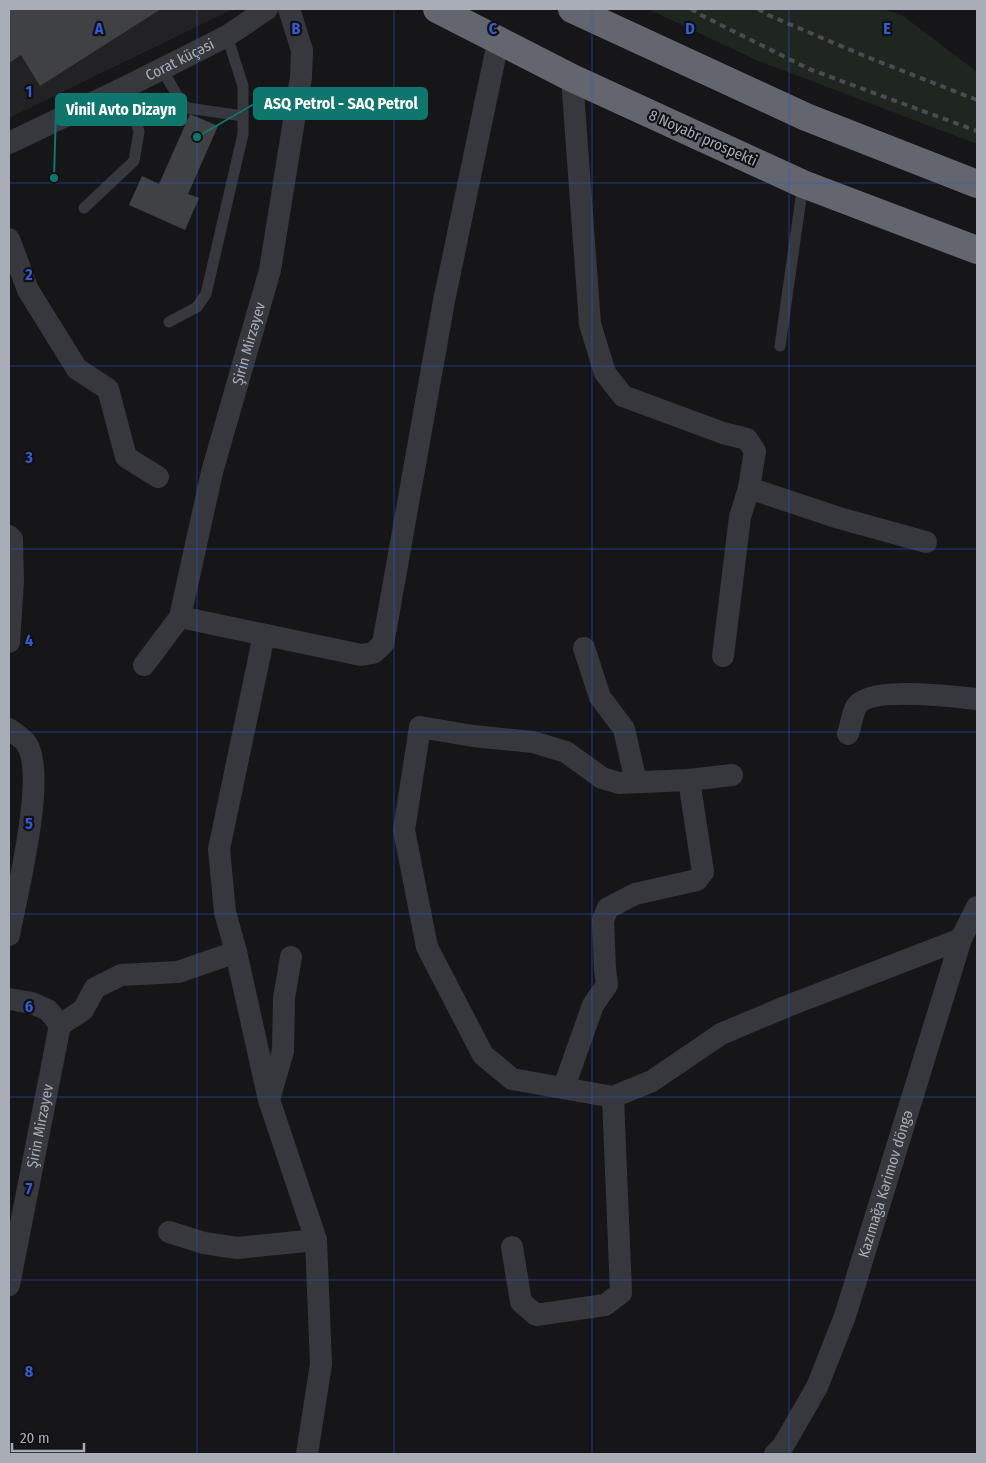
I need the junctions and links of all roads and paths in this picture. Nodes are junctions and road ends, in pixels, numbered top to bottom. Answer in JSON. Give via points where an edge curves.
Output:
{"nodes":[{"id":1,"x":267,"y":9,"type":"edge"},
{"id":2,"x":289,"y":9,"type":"edge"},
{"id":3,"x":437,"y":9,"type":"edge"},
{"id":4,"x":572,"y":9,"type":"edge"},
{"id":5,"x":227,"y":36,"type":"junction"},
{"id":6,"x":498,"y":42,"type":"junction"},
{"id":7,"x":162,"y":69,"type":"junction"},
{"id":8,"x":572,"y":78,"type":"junction"},
{"id":9,"x":128,"y":86,"type":"junction"},
{"id":10,"x":243,"y":116,"type":"junction"},
{"id":11,"x":9,"y":143,"type":"edge"},
{"id":12,"x":803,"y":184,"type":"junction"},
{"id":13,"x":977,"y":184,"type":"edge"},
{"id":14,"x":84,"y":208,"type":"dead end"},
{"id":15,"x":9,"y":239,"type":"edge"},
{"id":16,"x":977,"y":250,"type":"edge"},
{"id":17,"x":168,"y":322,"type":"dead end"},
{"id":18,"x":780,"y":346,"type":"dead end"},
{"id":19,"x":158,"y":477,"type":"dead end"},
{"id":20,"x":749,"y":488,"type":"junction"},
{"id":21,"x":9,"y":536,"type":"edge"},
{"id":22,"x":926,"y":542,"type":"dead end"},
{"id":23,"x":180,"y":617,"type":"junction"},
{"id":24,"x":264,"y":635,"type":"junction"},
{"id":25,"x":9,"y":642,"type":"edge"},
{"id":26,"x":584,"y":648,"type":"dead end"},
{"id":27,"x":724,"y":656,"type":"dead end"},
{"id":28,"x":144,"y":665,"type":"dead end"},
{"id":29,"x":977,"y":699,"type":"edge"},
{"id":30,"x":9,"y":729,"type":"edge"},
{"id":31,"x":848,"y":734,"type":"dead end"},
{"id":32,"x":732,"y":775,"type":"dead end"},
{"id":33,"x":689,"y":780,"type":"junction"},
{"id":34,"x":636,"y":782,"type":"junction"},
{"id":35,"x":977,"y":907,"type":"edge"},
{"id":36,"x":9,"y":935,"type":"edge"},
{"id":37,"x":960,"y":939,"type":"junction"},
{"id":38,"x":236,"y":952,"type":"junction"},
{"id":39,"x":291,"y":957,"type":"dead end"},
{"id":40,"x":9,"y":999,"type":"edge"},
{"id":41,"x":60,"y":1025,"type":"junction"},
{"id":42,"x":564,"y":1087,"type":"junction"},
{"id":43,"x":612,"y":1097,"type":"junction"},
{"id":44,"x":269,"y":1100,"type":"junction"},
{"id":45,"x":169,"y":1232,"type":"dead end"},
{"id":46,"x":316,"y":1240,"type":"junction"},
{"id":47,"x":512,"y":1248,"type":"dead end"},
{"id":48,"x":9,"y":1285,"type":"edge"},
{"id":49,"x":307,"y":1454,"type":"edge"},
{"id":50,"x":775,"y":1454,"type":"edge"}],
"edges":[{"from":1,"to":5,"type":"street","name":"Corat küçəsi"},
{"from":2,"to":23,"type":"street","name":"Şirin Mirzəyev","via":[[302,50],[302,77],[270,270],[212,472]]},
{"from":3,"to":6,"type":"highway","name":"8 Noyabr prospekti"},
{"from":4,"to":13,"type":"highway","via":[[806,117]]},
{"from":5,"to":7,"type":"street","name":"Corat küçəsi"},
{"from":5,"to":10,"type":"lane","via":[[243,86]]},
{"from":6,"to":8,"type":"highway","name":"8 Noyabr prospekti"},
{"from":6,"to":24,"type":"street","via":[[444,300],[384,644],[361,655]]},
{"from":7,"to":9,"type":"street","name":"Corat küçəsi"},
{"from":7,"to":10,"type":"lane","via":[[182,104],[188,108]]},
{"from":8,"to":12,"type":"highway","name":"8 Noyabr prospekti"},
{"from":8,"to":20,"type":"street","via":[[590,324],[605,373],[623,396],[747,439],[755,452]]},
{"from":9,"to":11,"type":"street","name":"Corat küçəsi"},
{"from":9,"to":14,"type":"lane","via":[[139,132],[134,160]]},
{"from":10,"to":17,"type":"lane","via":[[243,134],[206,294],[197,307]]},
{"from":12,"to":16,"type":"highway","name":"8 Noyabr prospekti"},
{"from":12,"to":18,"type":"lane"},
{"from":15,"to":19,"type":"street","via":[[28,290],[77,369],[108,389],[126,457]]},
{"from":20,"to":22,"type":"street"},
{"from":20,"to":27,"type":"street","via":[[740,517]]},
{"from":21,"to":25,"type":"street","via":[[12,539],[13,582]]},
{"from":23,"to":24,"type":"street"},
{"from":23,"to":28,"type":"street","name":"Şirin Mirzəyev"},
{"from":24,"to":38,"type":"street","via":[[219,849],[225,912]]},
{"from":26,"to":34,"type":"street","via":[[600,697],[624,729]]},
{"from":29,"to":31,"type":"street","via":[[906,693],[866,699],[856,707]]},
{"from":30,"to":36,"type":"street","via":[[27,744],[34,764],[32,821]]},
{"from":32,"to":33,"type":"street"},
{"from":33,"to":34,"type":"street"},
{"from":33,"to":42,"type":"street","via":[[703,872],[697,880],[634,894],[608,908],[603,920],[608,985],[593,1004]]},
{"from":34,"to":42,"type":"street","via":[[619,783],[602,778],[566,752],[533,742],[420,727],[404,830],[427,947],[483,1055],[512,1079]]},
{"from":35,"to":37,"type":"street","name":"Kazımağa Kərimov döngə"},
{"from":37,"to":43,"type":"street","via":[[721,1034],[652,1082]]},
{"from":37,"to":50,"type":"street","name":"Kazımağa Kərimov döngə","via":[[846,1316],[817,1387],[783,1446]]},
{"from":38,"to":41,"type":"street","via":[[178,972],[121,975],[95,988],[83,1010]]},
{"from":38,"to":44,"type":"street"},
{"from":39,"to":44,"type":"street","via":[[284,998],[283,1051]]},
{"from":40,"to":41,"type":"street","via":[[48,1010]]},
{"from":41,"to":48,"type":"street","name":"Şirin Mirzəyev"},
{"from":42,"to":43,"type":"street"},
{"from":43,"to":47,"type":"street","via":[[621,1293],[605,1305],[536,1315],[521,1302]]},
{"from":44,"to":46,"type":"street"},
{"from":45,"to":46,"type":"street","via":[[204,1243],[237,1248]]},
{"from":46,"to":49,"type":"street","via":[[321,1364]]}]}
